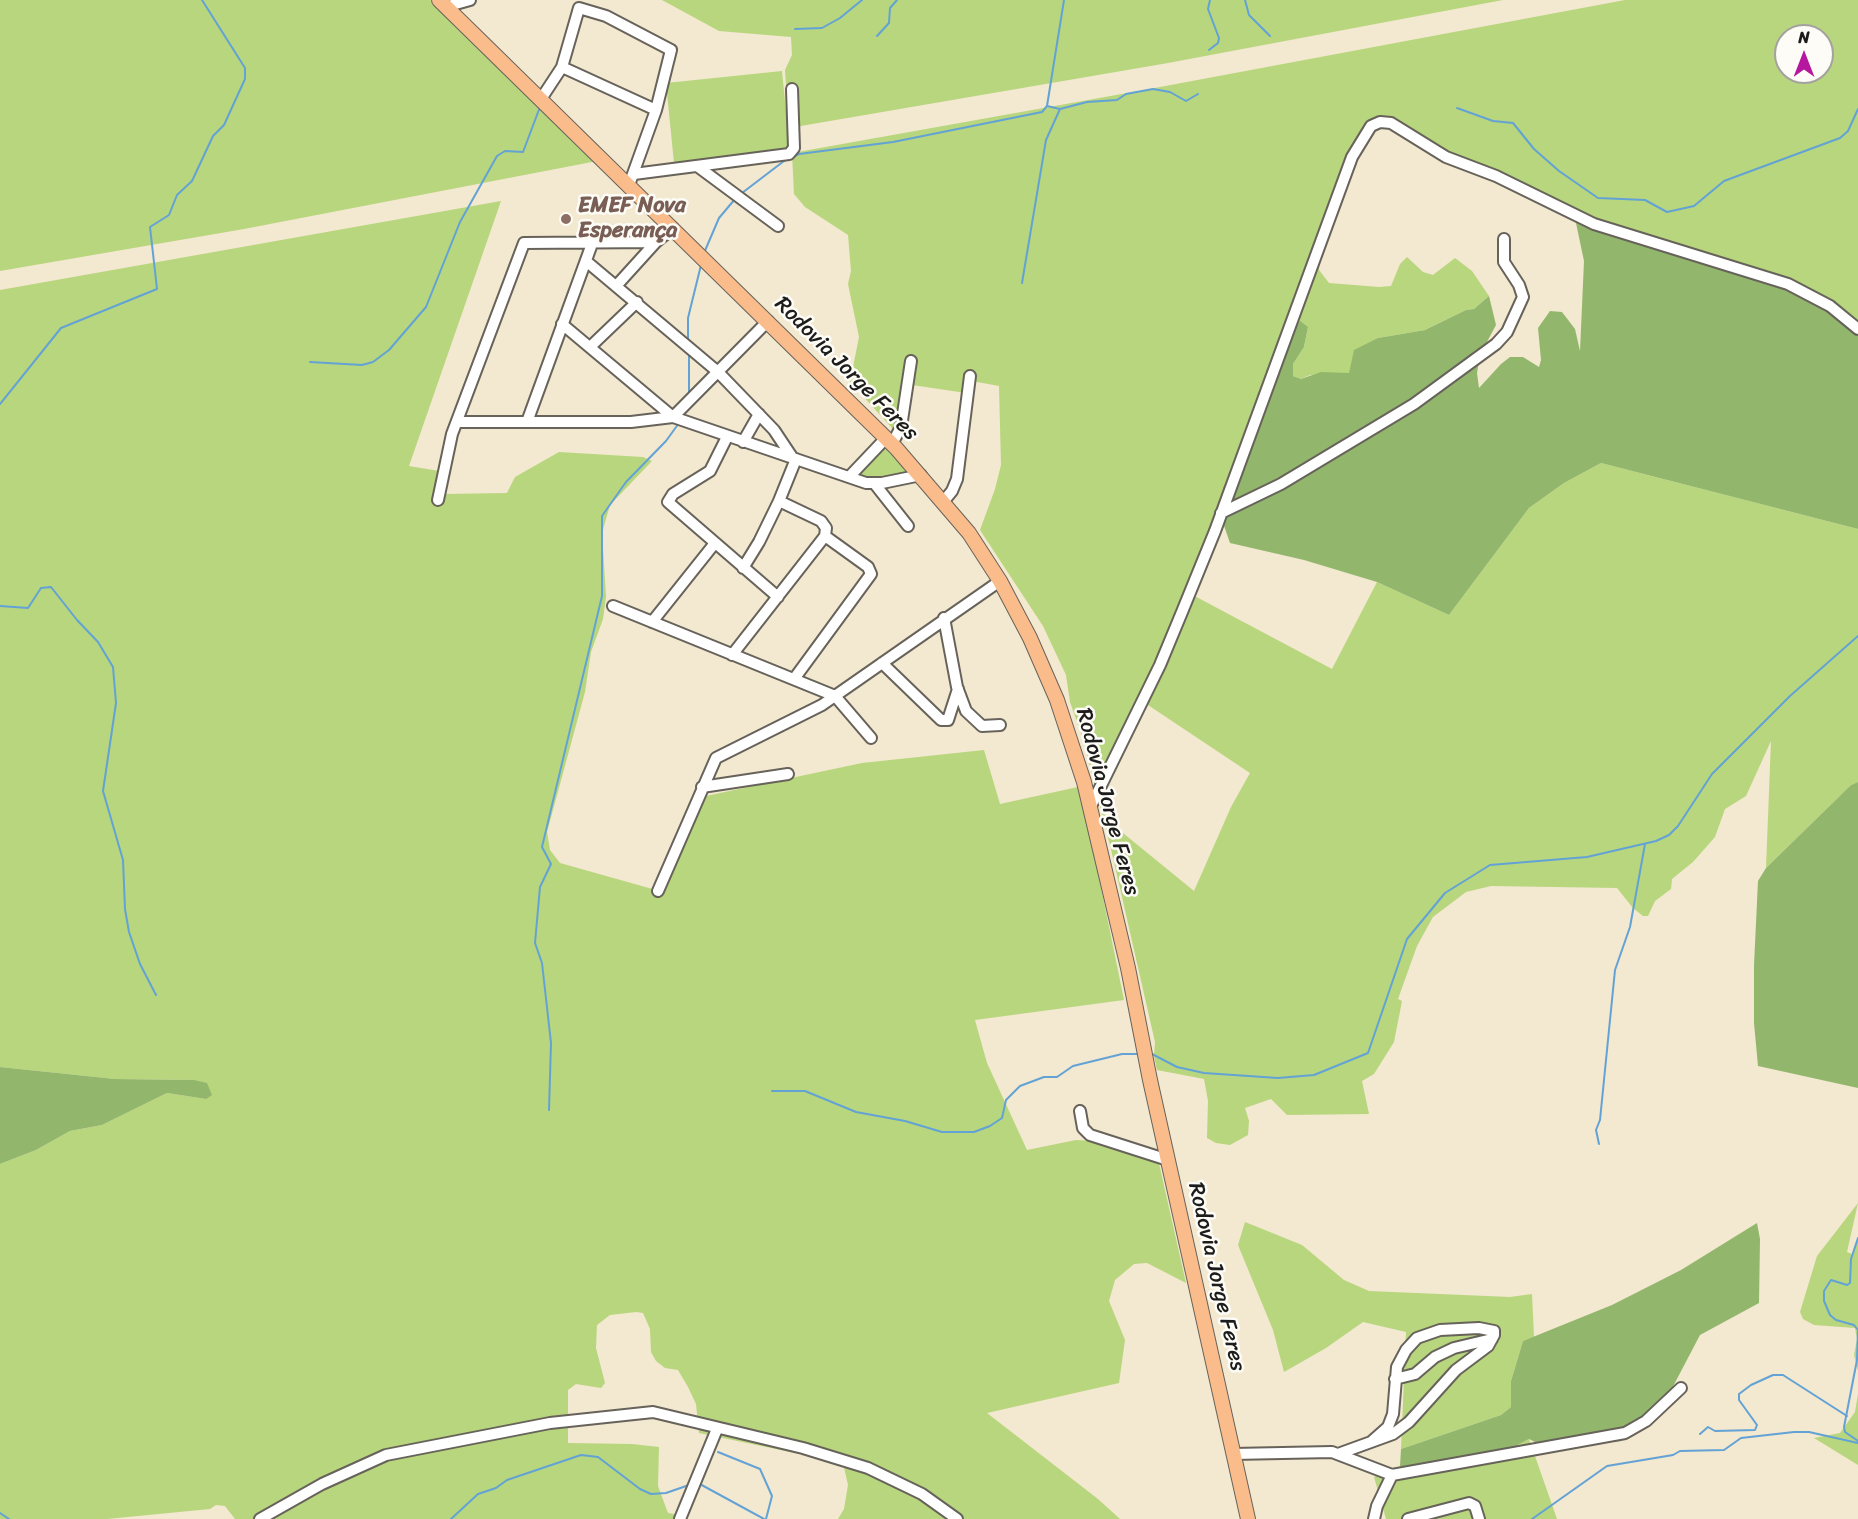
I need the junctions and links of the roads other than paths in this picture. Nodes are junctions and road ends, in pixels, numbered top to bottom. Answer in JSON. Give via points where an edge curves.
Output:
{"nodes":[{"id":1,"x":470,"y":0,"type":"edge"},
{"id":2,"x":442,"y":3,"type":"edge"},
{"id":3,"x":562,"y":68,"type":"junction"},
{"id":4,"x":792,"y":89,"type":"dead end"},
{"id":5,"x":541,"y":99,"type":"junction"},
{"id":6,"x":656,"y":110,"type":"junction"},
{"id":7,"x":697,"y":166,"type":"junction"},
{"id":8,"x":631,"y":179,"type":"junction"},
{"id":9,"x":778,"y":226,"type":"dead end"},
{"id":10,"x":673,"y":228,"type":"junction"},
{"id":11,"x":1504,"y":239,"type":"dead end"},
{"id":12,"x":593,"y":241,"type":"junction"},
{"id":13,"x":656,"y":242,"type":"junction"},
{"id":14,"x":586,"y":261,"type":"junction"},
{"id":15,"x":617,"y":285,"type":"junction"},
{"id":16,"x":637,"y":302,"type":"junction"},
{"id":17,"x":768,"y":321,"type":"junction"},
{"id":18,"x":562,"y":324,"type":"junction"},
{"id":19,"x":1858,"y":329,"type":"edge"},
{"id":20,"x":590,"y":347,"type":"junction"},
{"id":21,"x":911,"y":361,"type":"dead end"},
{"id":22,"x":718,"y":372,"type":"junction"},
{"id":23,"x":970,"y":376,"type":"dead end"},
{"id":24,"x":759,"y":414,"type":"junction"},
{"id":25,"x":673,"y":417,"type":"junction"},
{"id":26,"x":457,"y":422,"type":"junction"},
{"id":27,"x":527,"y":422,"type":"junction"},
{"id":28,"x":727,"y":437,"type":"junction"},
{"id":29,"x":889,"y":441,"type":"junction"},
{"id":30,"x":743,"y":442,"type":"junction"},
{"id":31,"x":794,"y":458,"type":"junction"},
{"id":32,"x":921,"y":475,"type":"junction"},
{"id":33,"x":849,"y":477,"type":"junction"},
{"id":34,"x":874,"y":483,"type":"junction"},
{"id":35,"x":438,"y":500,"type":"dead end"},
{"id":36,"x":779,"y":501,"type":"junction"},
{"id":37,"x":943,"y":502,"type":"junction"},
{"id":38,"x":1221,"y":513,"type":"junction"},
{"id":39,"x":908,"y":526,"type":"dead end"},
{"id":40,"x":825,"y":536,"type":"junction"},
{"id":41,"x":715,"y":543,"type":"junction"},
{"id":42,"x":743,"y":568,"type":"junction"},
{"id":43,"x":1000,"y":581,"type":"junction"},
{"id":44,"x":778,"y":597,"type":"junction"},
{"id":45,"x":613,"y":606,"type":"dead end"},
{"id":46,"x":944,"y":618,"type":"junction"},
{"id":47,"x":652,"y":622,"type":"junction"},
{"id":48,"x":732,"y":655,"type":"junction"},
{"id":49,"x":882,"y":663,"type":"junction"},
{"id":50,"x":794,"y":679,"type":"junction"},
{"id":51,"x":958,"y":689,"type":"junction"},
{"id":52,"x":835,"y":696,"type":"junction"},
{"id":53,"x":1000,"y":725,"type":"dead end"},
{"id":54,"x":871,"y":738,"type":"dead end"},
{"id":55,"x":788,"y":774,"type":"dead end"},
{"id":56,"x":702,"y":787,"type":"junction"},
{"id":57,"x":1090,"y":808,"type":"junction"},
{"id":58,"x":658,"y":891,"type":"dead end"},
{"id":59,"x":1080,"y":1112,"type":"dead end"},
{"id":60,"x":1168,"y":1160,"type":"junction"},
{"id":61,"x":1492,"y":1340,"type":"junction"},
{"id":62,"x":1395,"y":1379,"type":"junction"},
{"id":63,"x":1681,"y":1388,"type":"dead end"},
{"id":64,"x":717,"y":1429,"type":"junction"},
{"id":65,"x":1371,"y":1442,"type":"junction"},
{"id":66,"x":1233,"y":1454,"type":"junction"},
{"id":67,"x":1338,"y":1454,"type":"junction"},
{"id":68,"x":1392,"y":1474,"type":"junction"},
{"id":69,"x":1434,"y":1516,"type":"edge"},
{"id":70,"x":260,"y":1519,"type":"edge"},
{"id":71,"x":680,"y":1519,"type":"edge"},
{"id":72,"x":957,"y":1519,"type":"edge"},
{"id":73,"x":1248,"y":1519,"type":"edge"},
{"id":74,"x":1374,"y":1519,"type":"edge"},
{"id":75,"x":1408,"y":1519,"type":"edge"},
{"id":76,"x":1479,"y":1519,"type":"edge"}],
"edges":[{"from":1,"to":2,"type":"street"},
{"from":2,"to":5,"type":"main road","name":"Rodovia Jorge Feres"},
{"from":3,"to":5,"type":"street"},
{"from":3,"to":6,"type":"street"},
{"from":3,"to":6,"type":"street","via":[[579,8],[606,16],[671,50]]},
{"from":4,"to":7,"type":"street","via":[[793,151],[787,155]]},
{"from":5,"to":8,"type":"main road","name":"Rodovia Jorge Feres"},
{"from":6,"to":8,"type":"street"},
{"from":7,"to":8,"type":"street"},
{"from":7,"to":9,"type":"street"},
{"from":8,"to":10,"type":"main road","name":"Rodovia Jorge Feres"},
{"from":10,"to":13,"type":"street"},
{"from":10,"to":17,"type":"main road","name":"Rodovia Jorge Feres"},
{"from":11,"to":38,"type":"street","via":[[1504,262],[1523,297],[1507,332],[1496,344],[1414,404],[1281,484]]},
{"from":12,"to":13,"type":"street"},
{"from":12,"to":14,"type":"street"},
{"from":12,"to":26,"type":"street","via":[[530,241],[522,246]]},
{"from":13,"to":15,"type":"street"},
{"from":14,"to":15,"type":"street"},
{"from":14,"to":18,"type":"street"},
{"from":15,"to":16,"type":"street"},
{"from":16,"to":20,"type":"street"},
{"from":16,"to":22,"type":"street"},
{"from":17,"to":22,"type":"street"},
{"from":17,"to":29,"type":"main road","name":"Rodovia Jorge Feres"},
{"from":18,"to":20,"type":"street"},
{"from":18,"to":27,"type":"street"},
{"from":19,"to":38,"type":"street","via":[[1803,290],[1716,259],[1594,224],[1496,176],[1446,157],[1391,123],[1380,122],[1367,130],[1352,157]]},
{"from":20,"to":25,"type":"street"},
{"from":21,"to":29,"type":"street","via":[[901,427]]},
{"from":22,"to":24,"type":"street"},
{"from":22,"to":25,"type":"street"},
{"from":23,"to":37,"type":"street","via":[[957,478]]},
{"from":24,"to":30,"type":"street"},
{"from":24,"to":31,"type":"street"},
{"from":25,"to":27,"type":"street","via":[[645,421]]},
{"from":25,"to":28,"type":"street"},
{"from":26,"to":27,"type":"street"},
{"from":26,"to":35,"type":"street"},
{"from":28,"to":30,"type":"street"},
{"from":28,"to":41,"type":"street","via":[[710,471],[673,494],[668,502]]},
{"from":29,"to":32,"type":"main road","name":"Rodovia Jorge Feres"},
{"from":29,"to":33,"type":"street"},
{"from":30,"to":31,"type":"street"},
{"from":31,"to":33,"type":"street"},
{"from":31,"to":36,"type":"street"},
{"from":32,"to":34,"type":"street"},
{"from":32,"to":37,"type":"main road","name":"Rodovia Jorge Feres"},
{"from":33,"to":34,"type":"street"},
{"from":34,"to":39,"type":"street"},
{"from":36,"to":40,"type":"street","via":[[821,521],[826,528]]},
{"from":36,"to":42,"type":"street"},
{"from":37,"to":43,"type":"main road","name":"Rodovia Jorge Feres"},
{"from":38,"to":57,"type":"street","via":[[1160,665]]},
{"from":40,"to":44,"type":"street"},
{"from":40,"to":50,"type":"street","via":[[868,567],[871,576]]},
{"from":41,"to":42,"type":"street"},
{"from":41,"to":47,"type":"street"},
{"from":42,"to":44,"type":"street"},
{"from":43,"to":46,"type":"street"},
{"from":43,"to":57,"type":"main road","name":"Rodovia Jorge Feres","via":[[1057,700]]},
{"from":44,"to":48,"type":"street"},
{"from":45,"to":47,"type":"street"},
{"from":46,"to":49,"type":"street"},
{"from":46,"to":51,"type":"street"},
{"from":47,"to":48,"type":"street"},
{"from":48,"to":50,"type":"street"},
{"from":49,"to":51,"type":"street","via":[[941,720],[948,720]]},
{"from":49,"to":52,"type":"street"},
{"from":50,"to":52,"type":"street"},
{"from":51,"to":53,"type":"street","via":[[972,718],[982,726]]},
{"from":52,"to":54,"type":"street"},
{"from":52,"to":56,"type":"street","via":[[720,755],[713,761]]},
{"from":55,"to":56,"type":"street"},
{"from":56,"to":58,"type":"street"},
{"from":57,"to":60,"type":"main road","name":"Rodovia Jorge Feres"},
{"from":59,"to":60,"type":"street","via":[[1083,1128],[1089,1135]]},
{"from":60,"to":66,"type":"main road","name":"Rodovia Jorge Feres"},
{"from":61,"to":62,"type":"street","via":[[1454,1348],[1435,1357],[1415,1374]]},
{"from":61,"to":62,"type":"street","via":[[1494,1331],[1488,1328],[1440,1330],[1422,1335],[1406,1350]]},
{"from":61,"to":65,"type":"street","via":[[1452,1374],[1409,1422],[1393,1434]]},
{"from":62,"to":65,"type":"street","via":[[1390,1423]]},
{"from":63,"to":68,"type":"street","via":[[1646,1421],[1625,1432]]},
{"from":64,"to":70,"type":"street","via":[[653,1412],[565,1421],[386,1455],[322,1484]]},
{"from":64,"to":71,"type":"street"},
{"from":64,"to":72,"type":"street","via":[[803,1448],[868,1468],[922,1494]]},
{"from":65,"to":67,"type":"street"},
{"from":66,"to":67,"type":"street"},
{"from":66,"to":73,"type":"main road","name":"Rodovia Jorge Feres"},
{"from":67,"to":68,"type":"street"},
{"from":68,"to":74,"type":"street"},
{"from":69,"to":75,"type":"street"},
{"from":69,"to":76,"type":"street","via":[[1471,1503]]}]}
